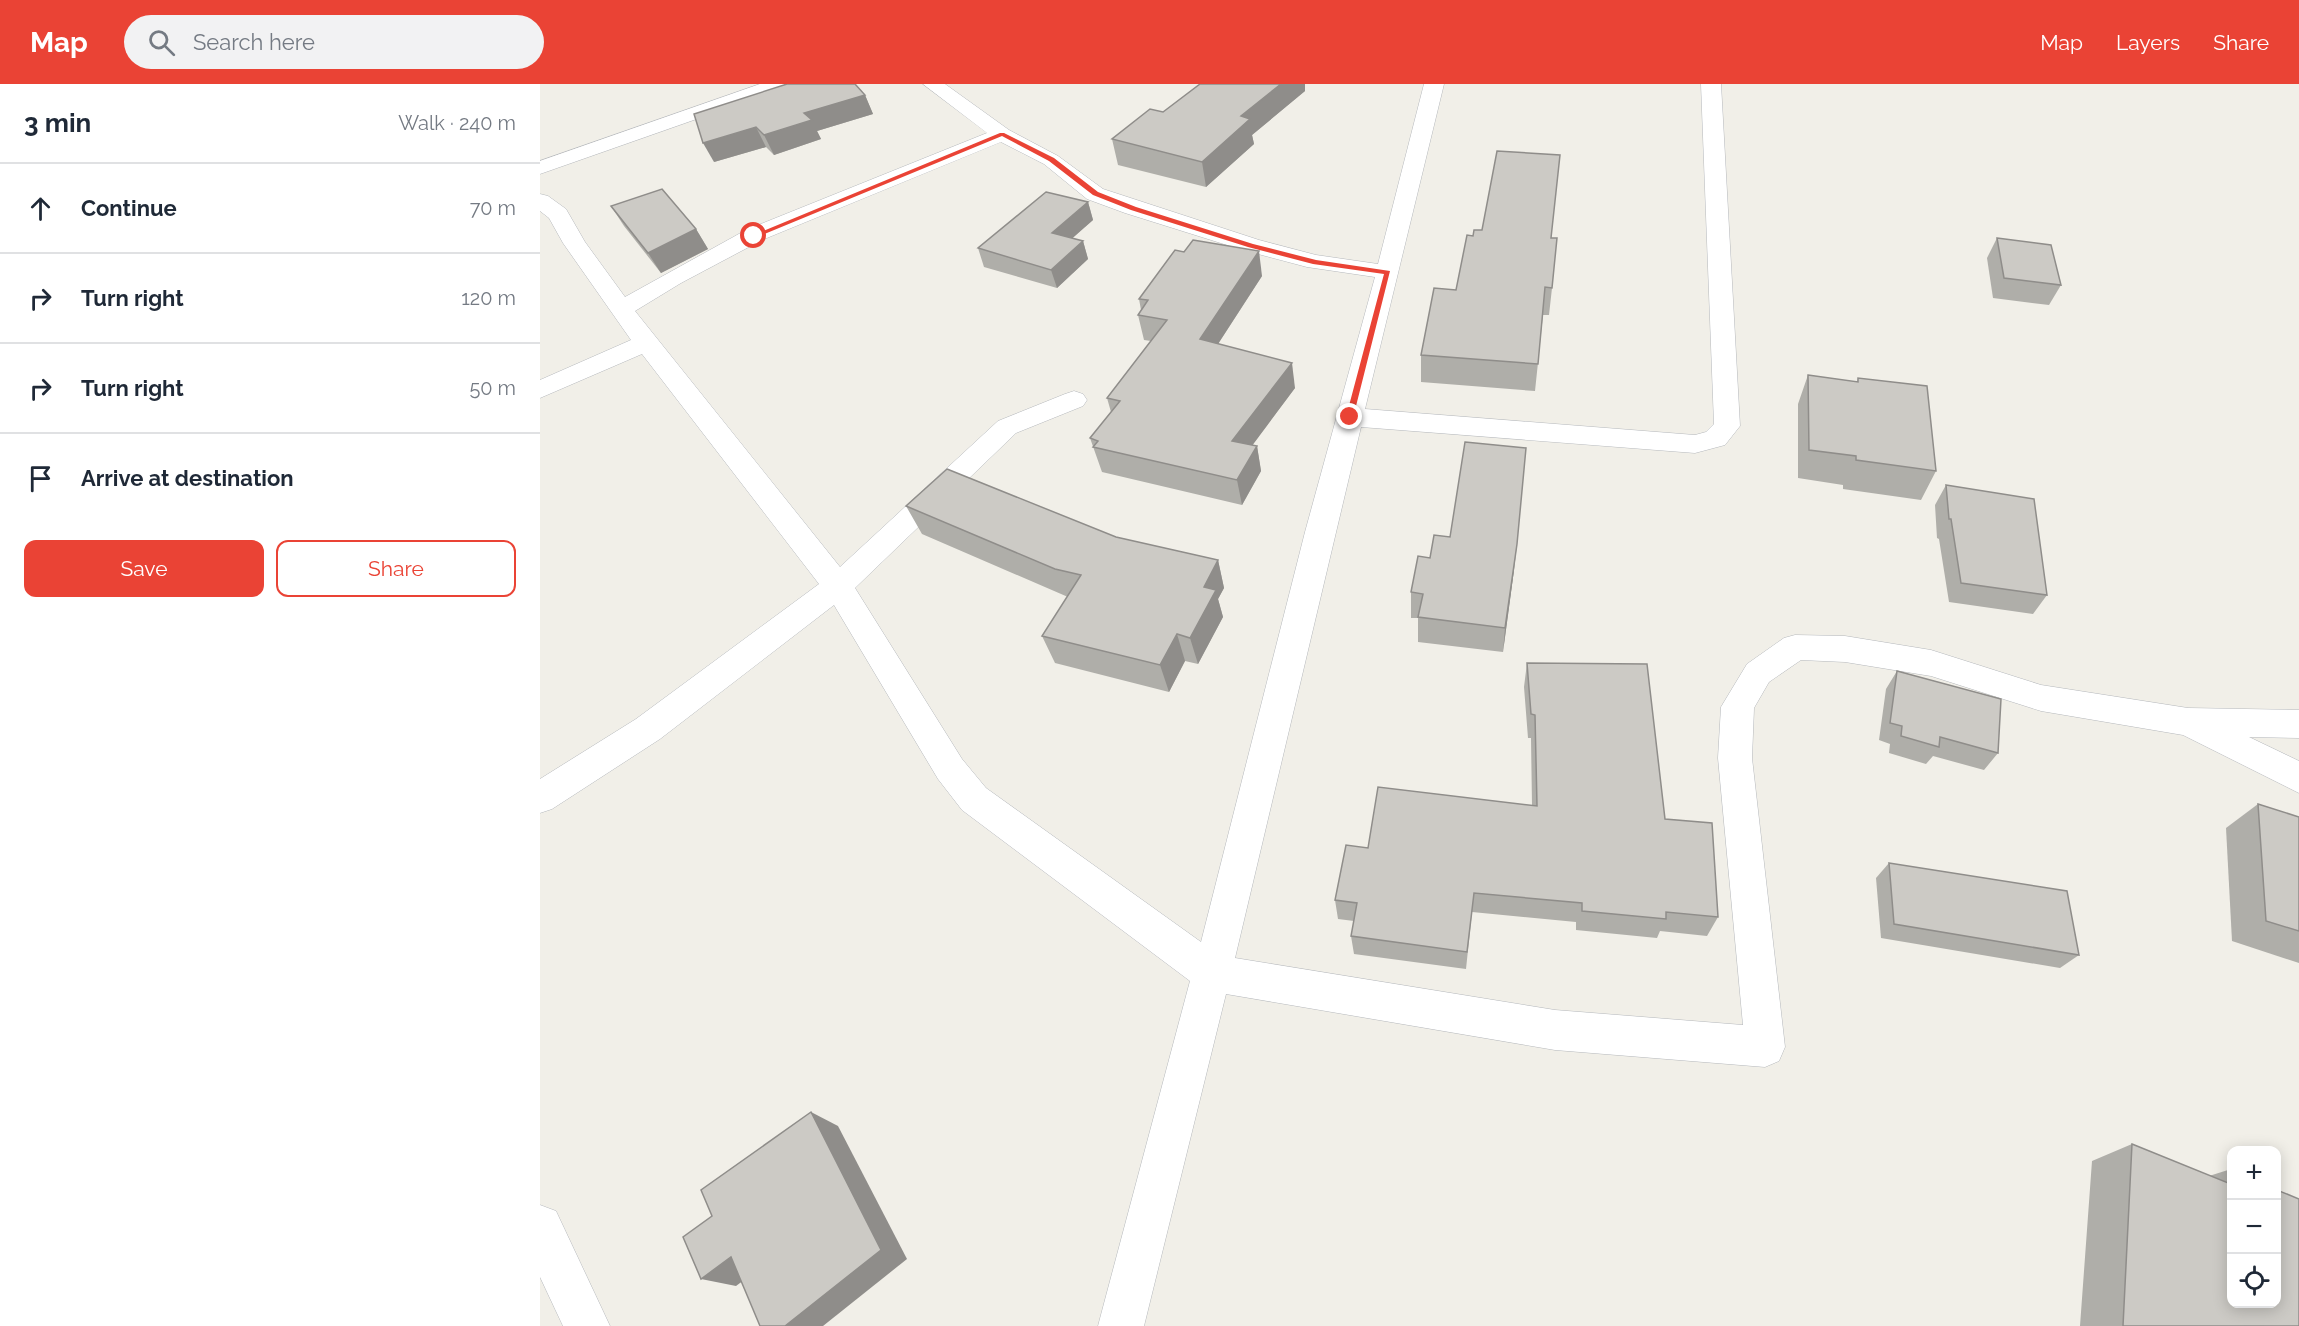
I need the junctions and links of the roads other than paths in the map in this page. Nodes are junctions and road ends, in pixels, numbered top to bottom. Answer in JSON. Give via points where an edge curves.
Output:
{"nodes":[{"id":1,"x":778,"y":84,"type":"edge"},
{"id":2,"x":963,"y":84,"type":"edge"},
{"id":3,"x":1434,"y":84,"type":"edge"},
{"id":4,"x":1711,"y":84,"type":"edge"},
{"id":5,"x":938,"y":88,"type":"edge"},
{"id":6,"x":1002,"y":134,"type":"junction"},
{"id":7,"x":540,"y":168,"type":"edge"},
{"id":8,"x":540,"y":201,"type":"edge"},
{"id":9,"x":1388,"y":272,"type":"junction"},
{"id":10,"x":622,"y":309,"type":"junction"},
{"id":11,"x":646,"y":343,"type":"junction"},
{"id":12,"x":540,"y":390,"type":"edge"},
{"id":13,"x":1074,"y":400,"type":"dead end"},
{"id":14,"x":1350,"y":417,"type":"junction"},
{"id":15,"x":838,"y":586,"type":"junction"},
{"id":16,"x":2188,"y":722,"type":"junction"},
{"id":17,"x":2299,"y":724,"type":"edge"},
{"id":18,"x":2299,"y":778,"type":"edge"},
{"id":19,"x":540,"y":798,"type":"edge"},
{"id":20,"x":1212,"y":973,"type":"junction"},
{"id":21,"x":540,"y":1227,"type":"edge"},
{"id":22,"x":587,"y":1326,"type":"edge"},
{"id":23,"x":1121,"y":1326,"type":"edge"}],
"edges":[{"from":1,"to":7,"type":"street"},
{"from":2,"to":5,"type":"street"},
{"from":3,"to":9,"type":"street"},
{"from":4,"to":14,"type":"street","via":[[1727,426],[1715,439],[1695,444]]},
{"from":5,"to":6,"type":"street"},
{"from":6,"to":9,"type":"street","via":[[1051,160],[1095,194],[1133,208],[1315,262]]},
{"from":6,"to":10,"type":"street","via":[[754,236]]},
{"from":8,"to":10,"type":"street","via":[[558,214]]},
{"from":9,"to":14,"type":"street"},
{"from":10,"to":11,"type":"street"},
{"from":11,"to":12,"type":"street"},
{"from":11,"to":15,"type":"street"},
{"from":13,"to":15,"type":"street","via":[[1007,427]]},
{"from":14,"to":20,"type":"street"},
{"from":15,"to":19,"type":"street","via":[[648,729]]},
{"from":15,"to":20,"type":"street","via":[[950,769],[974,799]]},
{"from":16,"to":17,"type":"street"},
{"from":16,"to":18,"type":"street"},
{"from":16,"to":20,"type":"street","via":[[2041,698],[1931,663],[1845,649],[1795,646],[1758,672],[1738,707],[1735,758],[1765,1047],[1555,1030]]},
{"from":20,"to":23,"type":"street"},
{"from":21,"to":22,"type":"street"}]}
